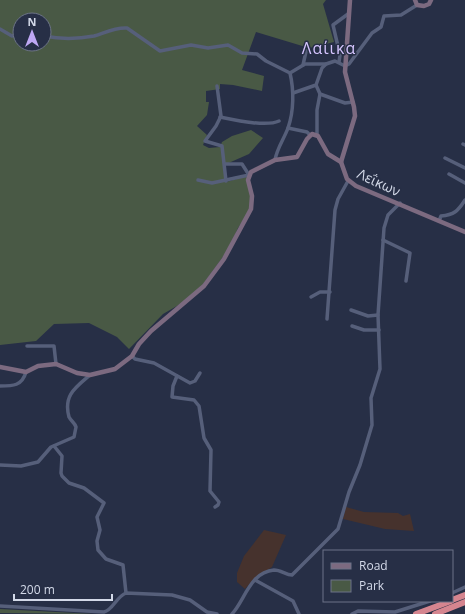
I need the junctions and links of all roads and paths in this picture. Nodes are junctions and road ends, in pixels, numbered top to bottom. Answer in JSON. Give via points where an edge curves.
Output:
{"nodes":[{"id":1,"x":350,"y":0,"type":"edge"},
{"id":2,"x":431,"y":0,"type":"edge"},
{"id":3,"x":416,"y":2,"type":"edge"},
{"id":4,"x":348,"y":14,"type":"junction"},
{"id":5,"x":0,"y":29,"type":"edge"},
{"id":6,"x":12,"y":36,"type":"edge"},
{"id":7,"x":52,"y":36,"type":"edge"},
{"id":8,"x":307,"y":47,"type":"dead end"},
{"id":9,"x":339,"y":62,"type":"junction"},
{"id":10,"x":326,"y":64,"type":"junction"},
{"id":11,"x":303,"y":65,"type":"junction"},
{"id":12,"x":346,"y":66,"type":"junction"},
{"id":13,"x":290,"y":72,"type":"junction"},
{"id":14,"x":316,"y":85,"type":"junction"},
{"id":15,"x":217,"y":86,"type":"dead end"},
{"id":16,"x":293,"y":94,"type":"junction"},
{"id":17,"x":320,"y":94,"type":"junction"},
{"id":18,"x":353,"y":102,"type":"junction"},
{"id":19,"x":220,"y":117,"type":"junction"},
{"id":20,"x":279,"y":121,"type":"dead end"},
{"id":21,"x":288,"y":128,"type":"junction"},
{"id":22,"x":310,"y":135,"type":"junction"},
{"id":23,"x":317,"y":135,"type":"junction"},
{"id":24,"x":445,"y":158,"type":"dead end"},
{"id":25,"x":275,"y":160,"type":"junction"},
{"id":26,"x":341,"y":162,"type":"junction"},
{"id":27,"x":225,"y":164,"type":"junction"},
{"id":28,"x":465,"y":168,"type":"edge"},
{"id":29,"x":449,"y":174,"type":"dead end"},
{"id":30,"x":248,"y":175,"type":"junction"},
{"id":31,"x":198,"y":180,"type":"dead end"},
{"id":32,"x":226,"y":181,"type":"junction"},
{"id":33,"x":348,"y":181,"type":"junction"},
{"id":34,"x":465,"y":183,"type":"edge"},
{"id":35,"x":465,"y":200,"type":"edge"},
{"id":36,"x":400,"y":204,"type":"junction"},
{"id":37,"x":439,"y":221,"type":"junction"},
{"id":38,"x":465,"y":232,"type":"edge"},
{"id":39,"x":383,"y":240,"type":"junction"},
{"id":40,"x":406,"y":281,"type":"dead end"},
{"id":41,"x":330,"y":292,"type":"junction"},
{"id":42,"x":311,"y":297,"type":"dead end"},
{"id":43,"x":350,"y":310,"type":"dead end"},
{"id":44,"x":378,"y":316,"type":"junction"},
{"id":45,"x":327,"y":319,"type":"dead end"},
{"id":46,"x":352,"y":326,"type":"dead end"},
{"id":47,"x":379,"y":330,"type":"junction"},
{"id":48,"x":26,"y":346,"type":"dead end"},
{"id":49,"x":132,"y":356,"type":"junction"},
{"id":50,"x":56,"y":364,"type":"junction"},
{"id":51,"x":0,"y":367,"type":"edge"},
{"id":52,"x":26,"y":372,"type":"junction"},
{"id":53,"x":200,"y":373,"type":"dead end"},
{"id":54,"x":90,"y":376,"type":"junction"},
{"id":55,"x":177,"y":376,"type":"junction"},
{"id":56,"x":0,"y":386,"type":"edge"},
{"id":57,"x":167,"y":397,"type":"dead end"},
{"id":58,"x":172,"y":397,"type":"junction"},
{"id":59,"x":54,"y":446,"type":"junction"},
{"id":60,"x":0,"y":465,"type":"edge"},
{"id":61,"x":215,"y":507,"type":"dead end"},
{"id":62,"x":255,"y":580,"type":"junction"},
{"id":63,"x":465,"y":587,"type":"edge"},
{"id":64,"x":126,"y":593,"type":"junction"},
{"id":65,"x":453,"y":593,"type":"edge"},
{"id":66,"x":465,"y":595,"type":"edge"},
{"id":67,"x":453,"y":600,"type":"edge"},
{"id":68,"x":426,"y":602,"type":"edge"},
{"id":69,"x":448,"y":602,"type":"edge"},
{"id":70,"x":465,"y":602,"type":"edge"},
{"id":71,"x":0,"y":606,"type":"edge"},
{"id":72,"x":218,"y":614,"type":"edge"},
{"id":73,"x":232,"y":614,"type":"edge"},
{"id":74,"x":299,"y":614,"type":"edge"},
{"id":75,"x":352,"y":614,"type":"edge"},
{"id":76,"x":416,"y":614,"type":"edge"},
{"id":77,"x":435,"y":614,"type":"edge"}],
"edges":[{"from":1,"to":4,"type":"street","name":"Λεΐκων"},
{"from":2,"to":3,"type":"street","via":[[424,6]]},
{"from":3,"to":12,"type":"street","via":[[401,15],[384,16],[381,27],[372,33]]},
{"from":4,"to":9,"type":"street","via":[[333,25]]},
{"from":4,"to":12,"type":"street","name":"Λεΐκων"},
{"from":5,"to":6,"type":"street"},
{"from":7,"to":13,"type":"street","via":[[78,38],[127,28],[160,51],[191,45],[214,48],[228,45],[242,54],[257,54]]},
{"from":8,"to":11,"type":"street"},
{"from":9,"to":10,"type":"street"},
{"from":9,"to":12,"type":"street"},
{"from":10,"to":11,"type":"street"},
{"from":10,"to":14,"type":"street"},
{"from":11,"to":13,"type":"street"},
{"from":12,"to":18,"type":"street","name":"Λεΐκων","via":[[346,78]]},
{"from":13,"to":16,"type":"street"},
{"from":14,"to":16,"type":"street"},
{"from":14,"to":17,"type":"street"},
{"from":15,"to":19,"type":"street"},
{"from":16,"to":21,"type":"street"},
{"from":17,"to":18,"type":"street","via":[[345,103]]},
{"from":17,"to":23,"type":"street"},
{"from":18,"to":26,"type":"street","name":"Λεΐκων","via":[[354,118]]},
{"from":19,"to":20,"type":"street","via":[[241,121]]},
{"from":19,"to":27,"type":"street","via":[[205,141],[222,146]]},
{"from":21,"to":22,"type":"street"},
{"from":21,"to":25,"type":"street"},
{"from":22,"to":23,"type":"street"},
{"from":22,"to":25,"type":"street","via":[[297,156]]},
{"from":23,"to":26,"type":"street","via":[[328,154]]},
{"from":24,"to":28,"type":"street"},
{"from":25,"to":30,"type":"street"},
{"from":26,"to":33,"type":"street","name":"Λεΐκων"},
{"from":27,"to":30,"type":"street","via":[[242,164]]},
{"from":27,"to":32,"type":"street"},
{"from":29,"to":34,"type":"street"},
{"from":30,"to":32,"type":"street"},
{"from":30,"to":49,"type":"street","via":[[252,196],[251,209],[227,256],[206,284],[151,331]]},
{"from":31,"to":32,"type":"street","via":[[212,183]]},
{"from":33,"to":36,"type":"street","name":"Λεΐκων"},
{"from":33,"to":41,"type":"street","via":[[336,206]]},
{"from":35,"to":37,"type":"street","via":[[457,212],[441,216]]},
{"from":36,"to":37,"type":"street","name":"Λεΐκων"},
{"from":36,"to":39,"type":"street","via":[[386,219]]},
{"from":37,"to":38,"type":"street","name":"Λεΐκων"},
{"from":39,"to":40,"type":"street","via":[[410,253]]},
{"from":39,"to":44,"type":"street"},
{"from":41,"to":42,"type":"street","via":[[320,292]]},
{"from":41,"to":45,"type":"street"},
{"from":43,"to":44,"type":"street"},
{"from":44,"to":47,"type":"street"},
{"from":46,"to":47,"type":"street","via":[[364,330]]},
{"from":47,"to":62,"type":"street","via":[[380,369],[371,398],[372,425],[338,529],[292,575],[275,570]]},
{"from":48,"to":50,"type":"street","via":[[54,346]]},
{"from":49,"to":54,"type":"street","via":[[114,369]]},
{"from":49,"to":55,"type":"street","via":[[135,360],[154,363]]},
{"from":50,"to":52,"type":"street","via":[[38,366]]},
{"from":50,"to":54,"type":"street"},
{"from":51,"to":52,"type":"street"},
{"from":52,"to":56,"type":"street","via":[[22,382]]},
{"from":53,"to":55,"type":"street","via":[[195,381],[190,383]]},
{"from":54,"to":59,"type":"street","via":[[72,390],[70,395],[69,415],[76,425],[75,436]]},
{"from":55,"to":58,"type":"street","via":[[172,386]]},
{"from":57,"to":58,"type":"street"},
{"from":58,"to":61,"type":"street","via":[[194,400],[198,406],[204,438],[211,450],[210,491],[219,502]]},
{"from":59,"to":60,"type":"street","via":[[38,462],[21,466]]},
{"from":59,"to":64,"type":"street","via":[[62,456],[61,473],[69,484],[84,488],[104,503],[97,518],[100,530],[97,545],[101,555],[106,559],[123,565]]},
{"from":62,"to":73,"type":"street","via":[[246,589]]},
{"from":62,"to":74,"type":"street","via":[[293,601]]},
{"from":63,"to":65,"type":"street"},
{"from":64,"to":71,"type":"street","via":[[104,612]]},
{"from":64,"to":72,"type":"street","via":[[172,595],[190,600],[207,612]]},
{"from":66,"to":67,"type":"highway"},
{"from":68,"to":75,"type":"street","via":[[395,612],[358,611]]},
{"from":69,"to":76,"type":"highway"},
{"from":70,"to":77,"type":"highway"}]}
